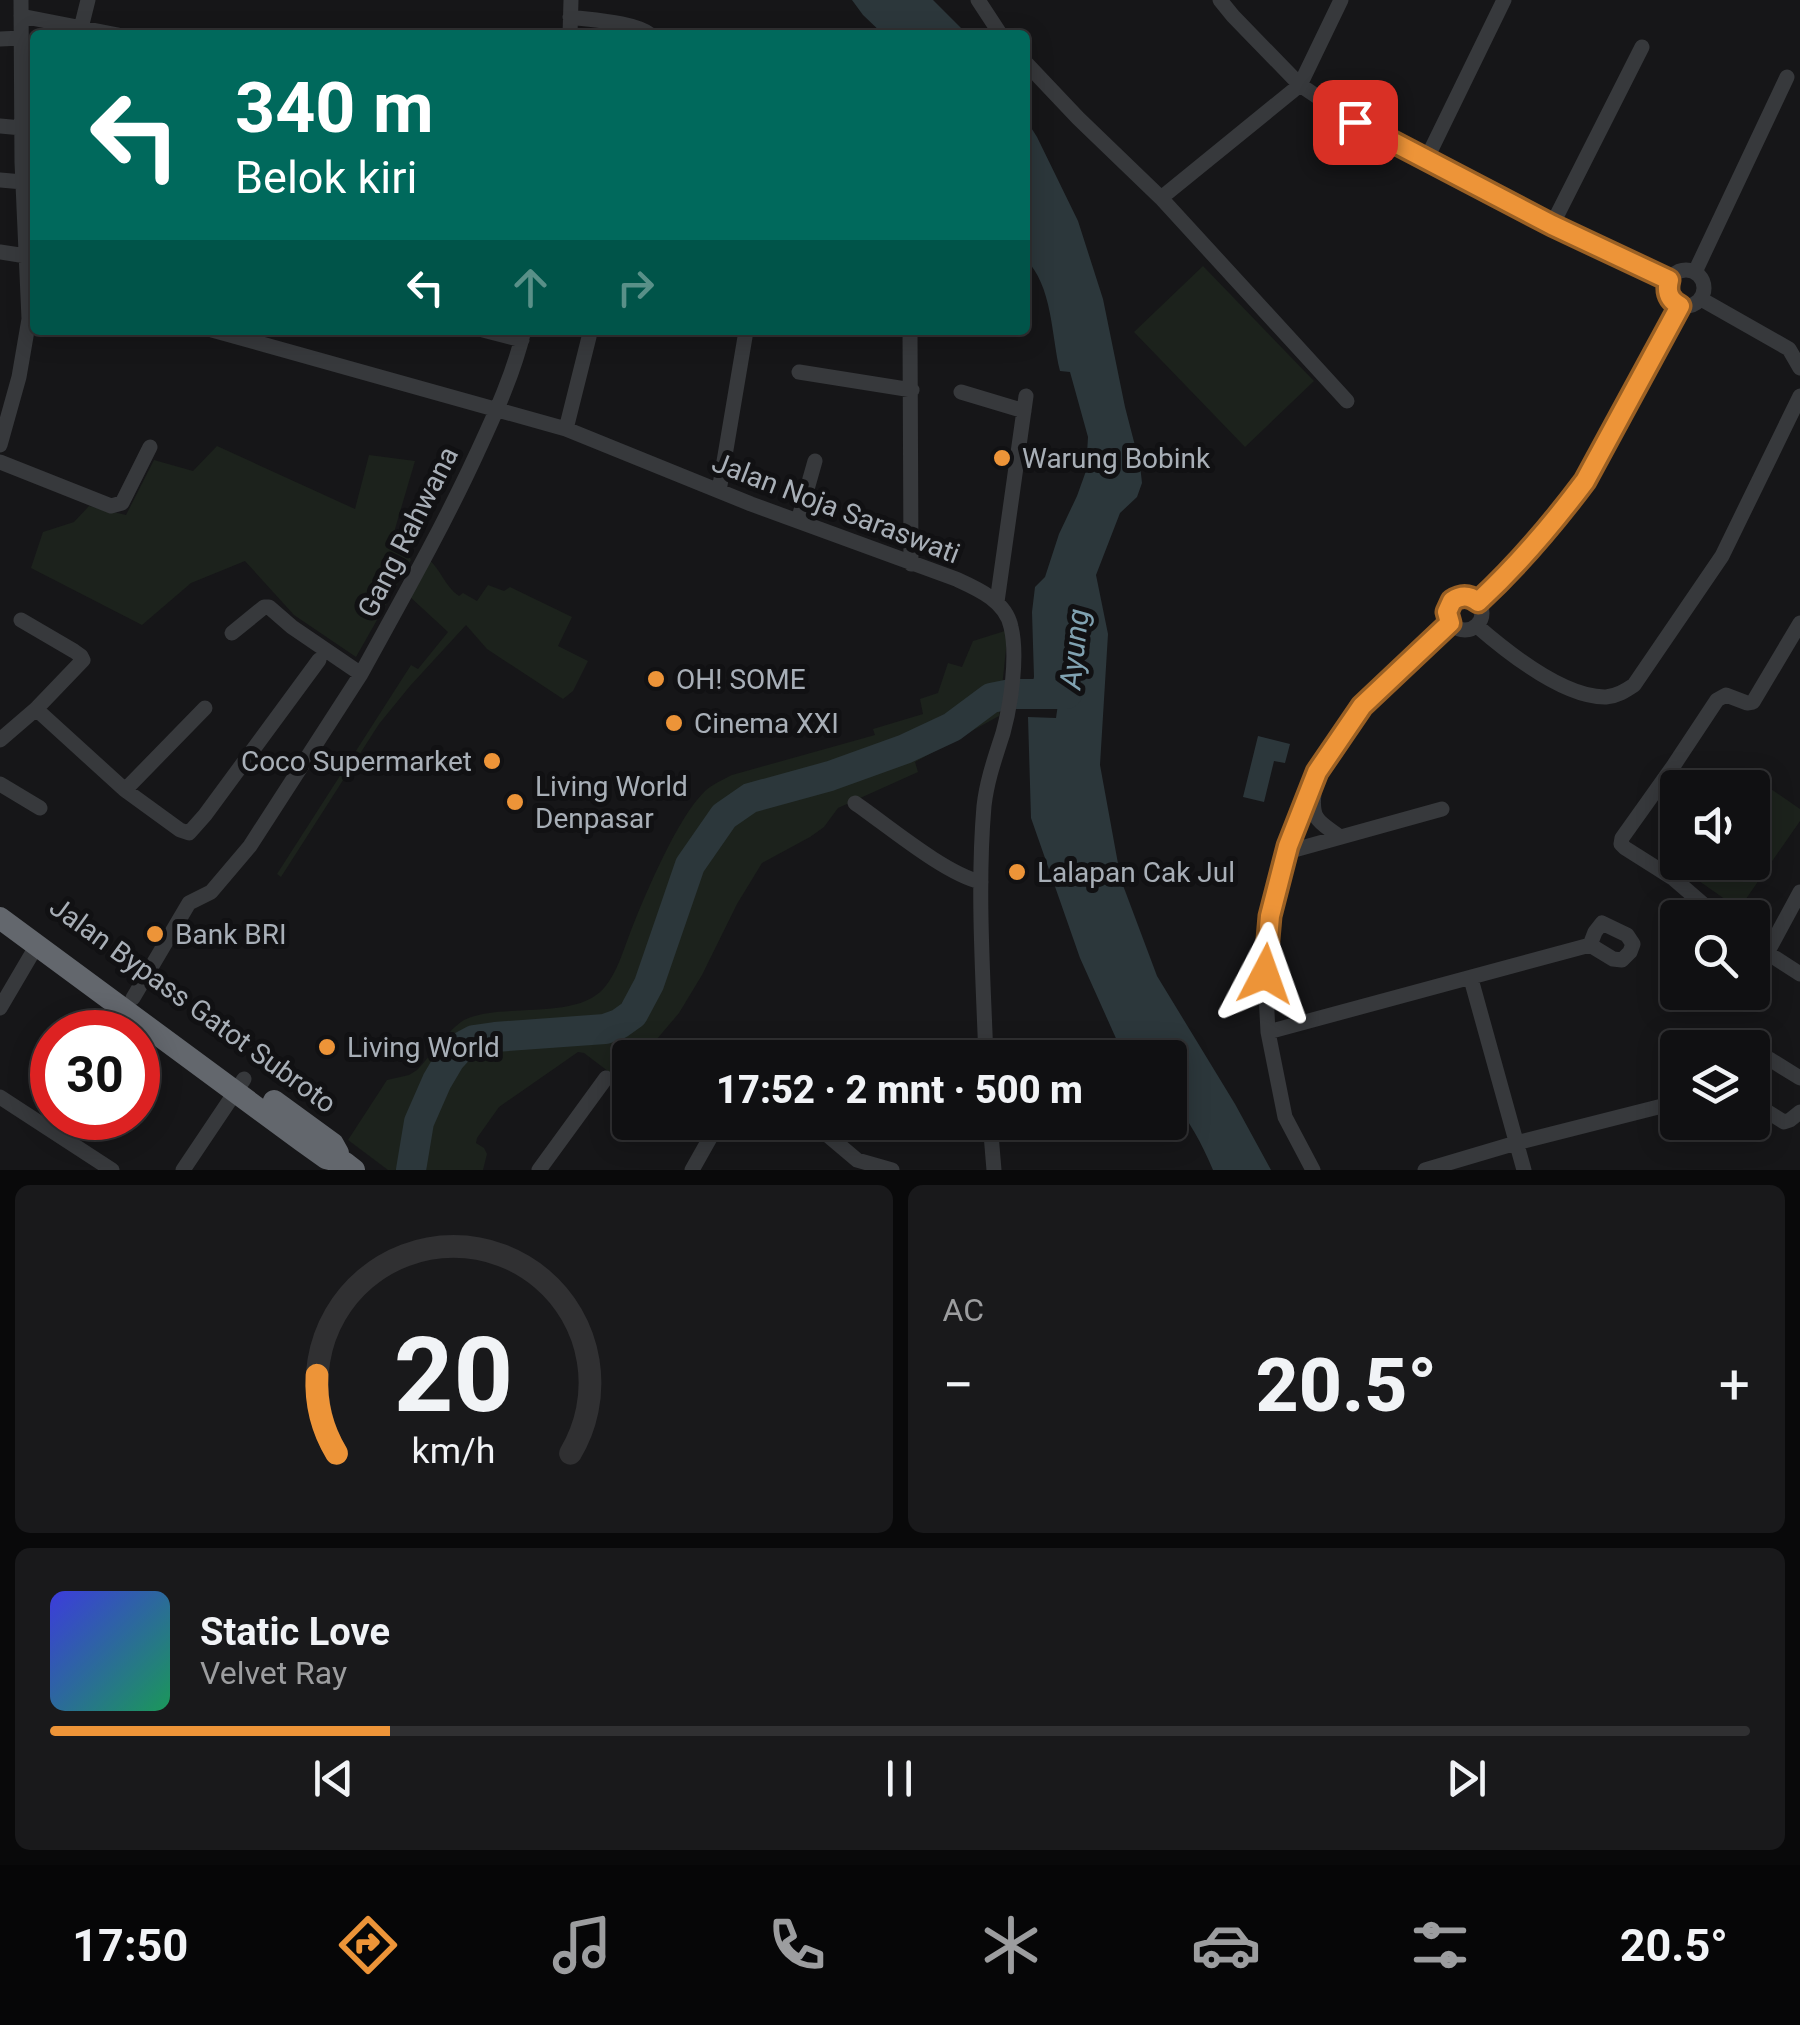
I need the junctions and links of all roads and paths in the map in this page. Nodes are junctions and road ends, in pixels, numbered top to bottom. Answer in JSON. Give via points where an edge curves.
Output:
{"nodes":[{"id":1,"x":88,"y":0,"type":"edge"},
{"id":2,"x":978,"y":0,"type":"edge"},
{"id":3,"x":1220,"y":0,"type":"edge"},
{"id":4,"x":1341,"y":0,"type":"edge"},
{"id":5,"x":1504,"y":0,"type":"edge"},
{"id":6,"x":21,"y":8,"type":"edge"},
{"id":7,"x":570,"y":8,"type":"edge"},
{"id":8,"x":82,"y":28,"type":"junction"},
{"id":9,"x":92,"y":30,"type":"edge"},
{"id":10,"x":648,"y":30,"type":"edge"},
{"id":11,"x":998,"y":30,"type":"edge"},
{"id":12,"x":21,"y":38,"type":"junction"},
{"id":13,"x":0,"y":40,"type":"edge"},
{"id":14,"x":1642,"y":47,"type":"dead end"},
{"id":15,"x":1030,"y":67,"type":"edge"},
{"id":16,"x":1787,"y":78,"type":"dead end"},
{"id":17,"x":1300,"y":84,"type":"junction"},
{"id":18,"x":27,"y":121,"type":"edge"},
{"id":19,"x":0,"y":126,"type":"edge"},
{"id":20,"x":1426,"y":160,"type":"junction"},
{"id":21,"x":28,"y":164,"type":"edge"},
{"id":22,"x":0,"y":180,"type":"edge"},
{"id":23,"x":22,"y":182,"type":"junction"},
{"id":24,"x":1161,"y":198,"type":"junction"},
{"id":25,"x":1552,"y":225,"type":"junction"},
{"id":26,"x":0,"y":252,"type":"edge"},
{"id":27,"x":29,"y":267,"type":"edge"},
{"id":28,"x":1695,"y":272,"type":"junction"},
{"id":29,"x":1669,"y":280,"type":"junction"},
{"id":30,"x":1701,"y":298,"type":"junction"},
{"id":31,"x":1680,"y":306,"type":"junction"},
{"id":32,"x":30,"y":308,"type":"edge"},
{"id":33,"x":230,"y":335,"type":"edge"},
{"id":34,"x":523,"y":335,"type":"edge"},
{"id":35,"x":910,"y":335,"type":"edge"},
{"id":36,"x":590,"y":337,"type":"dead end"},
{"id":37,"x":745,"y":338,"type":"dead end"},
{"id":38,"x":1794,"y":349,"type":"edge"},
{"id":39,"x":1800,"y":368,"type":"edge"},
{"id":40,"x":799,"y":372,"type":"dead end"},
{"id":41,"x":912,"y":390,"type":"junction"},
{"id":42,"x":960,"y":392,"type":"dead end"},
{"id":43,"x":1800,"y":396,"type":"edge"},
{"id":44,"x":1346,"y":402,"type":"dead end"},
{"id":45,"x":6,"y":403,"type":"edge"},
{"id":46,"x":496,"y":411,"type":"junction"},
{"id":47,"x":566,"y":430,"type":"junction"},
{"id":48,"x":0,"y":446,"type":"edge"},
{"id":49,"x":150,"y":447,"type":"dead end"},
{"id":50,"x":815,"y":461,"type":"dead end"},
{"id":51,"x":0,"y":462,"type":"edge"},
{"id":52,"x":719,"y":492,"type":"junction"},
{"id":53,"x":798,"y":521,"type":"junction"},
{"id":54,"x":912,"y":564,"type":"junction"},
{"id":55,"x":997,"y":602,"type":"junction"},
{"id":56,"x":1478,"y":602,"type":"junction"},
{"id":57,"x":21,"y":620,"type":"dead end"},
{"id":58,"x":1450,"y":623,"type":"junction"},
{"id":59,"x":1800,"y":623,"type":"edge"},
{"id":60,"x":1477,"y":626,"type":"junction"},
{"id":61,"x":232,"y":633,"type":"dead end"},
{"id":62,"x":319,"y":660,"type":"dead end"},
{"id":63,"x":361,"y":674,"type":"junction"},
{"id":64,"x":205,"y":708,"type":"dead end"},
{"id":65,"x":36,"y":709,"type":"junction"},
{"id":66,"x":0,"y":740,"type":"edge"},
{"id":67,"x":1317,"y":772,"type":"junction"},
{"id":68,"x":0,"y":784,"type":"edge"},
{"id":69,"x":125,"y":790,"type":"junction"},
{"id":70,"x":855,"y":803,"type":"dead end"},
{"id":71,"x":40,"y":808,"type":"dead end"},
{"id":72,"x":1442,"y":809,"type":"dead end"},
{"id":73,"x":1340,"y":838,"type":"junction"},
{"id":74,"x":1286,"y":852,"type":"junction"},
{"id":75,"x":982,"y":882,"type":"junction"},
{"id":76,"x":1800,"y":892,"type":"edge"},
{"id":77,"x":1698,"y":900,"type":"edge"},
{"id":78,"x":0,"y":902,"type":"edge"},
{"id":79,"x":0,"y":918,"type":"edge"},
{"id":80,"x":1590,"y":945,"type":"dead end"},
{"id":81,"x":37,"y":946,"type":"junction"},
{"id":82,"x":1770,"y":947,"type":"edge"},
{"id":83,"x":1770,"y":955,"type":"edge"},
{"id":84,"x":1800,"y":974,"type":"edge"},
{"id":85,"x":1471,"y":979,"type":"junction"},
{"id":86,"x":132,"y":998,"type":"junction"},
{"id":87,"x":0,"y":1008,"type":"edge"},
{"id":88,"x":1268,"y":1032,"type":"junction"},
{"id":89,"x":986,"y":1040,"type":"edge"},
{"id":90,"x":1770,"y":1060,"type":"edge"},
{"id":91,"x":606,"y":1078,"type":"dead end"},
{"id":92,"x":1800,"y":1078,"type":"edge"},
{"id":93,"x":240,"y":1085,"type":"junction"},
{"id":94,"x":0,"y":1097,"type":"edge"},
{"id":95,"x":1660,"y":1107,"type":"edge"},
{"id":96,"x":1800,"y":1112,"type":"edge"},
{"id":97,"x":1770,"y":1114,"type":"edge"},
{"id":98,"x":709,"y":1140,"type":"edge"},
{"id":99,"x":834,"y":1140,"type":"edge"},
{"id":100,"x":992,"y":1140,"type":"edge"},
{"id":101,"x":1516,"y":1143,"type":"junction"},
{"id":102,"x":346,"y":1168,"type":"edge"},
{"id":103,"x":112,"y":1170,"type":"edge"},
{"id":104,"x":183,"y":1170,"type":"edge"},
{"id":105,"x":539,"y":1170,"type":"edge"},
{"id":106,"x":692,"y":1170,"type":"edge"},
{"id":107,"x":892,"y":1170,"type":"edge"},
{"id":108,"x":994,"y":1170,"type":"edge"},
{"id":109,"x":1312,"y":1170,"type":"edge"},
{"id":110,"x":1425,"y":1170,"type":"edge"},
{"id":111,"x":1524,"y":1170,"type":"edge"}],
"edges":[{"from":1,"to":8,"type":"street"},
{"from":2,"to":11,"type":"street"},
{"from":3,"to":17,"type":"street"},
{"from":4,"to":17,"type":"street"},
{"from":5,"to":20,"type":"street"},
{"from":6,"to":8,"type":"street"},
{"from":6,"to":12,"type":"street"},
{"from":7,"to":10,"type":"street"},
{"from":8,"to":9,"type":"street"},
{"from":12,"to":13,"type":"street"},
{"from":12,"to":18,"type":"street"},
{"from":14,"to":25,"type":"street"},
{"from":15,"to":24,"type":"street"},
{"from":16,"to":28,"type":"street"},
{"from":17,"to":20,"type":"street"},
{"from":17,"to":24,"type":"street"},
{"from":18,"to":19,"type":"street"},
{"from":18,"to":21,"type":"street"},
{"from":20,"to":25,"type":"street"},
{"from":21,"to":23,"type":"street"},
{"from":22,"to":23,"type":"street"},
{"from":23,"to":27,"type":"street"},
{"from":24,"to":44,"type":"street"},
{"from":25,"to":29,"type":"street"},
{"from":26,"to":27,"type":"street"},
{"from":28,"to":29,"type":"street","via":[[1677,272]]},
{"from":28,"to":30,"type":"street","via":[[1703,281]]},
{"from":29,"to":31,"type":"street","via":[[1668,292]]},
{"from":30,"to":31,"type":"street"},
{"from":30,"to":38,"type":"street"},
{"from":31,"to":56,"type":"street","via":[[1585,481]]},
{"from":32,"to":45,"type":"street","via":[[19,378]]},
{"from":33,"to":46,"type":"street","name":"Jalan Noja Saraswati"},
{"from":34,"to":46,"type":"street","name":"Gang Rahwana"},
{"from":35,"to":41,"type":"street"},
{"from":36,"to":47,"type":"street"},
{"from":37,"to":52,"type":"street"},
{"from":38,"to":39,"type":"street"},
{"from":40,"to":41,"type":"street"},
{"from":41,"to":54,"type":"street"},
{"from":42,"to":55,"type":"street","via":[[1025,403]]},
{"from":43,"to":60,"type":"street","via":[[1722,556],[1634,685],[1606,697],[1575,690]]},
{"from":45,"to":48,"type":"street"},
{"from":46,"to":47,"type":"street","name":"Jalan Noja Saraswati"},
{"from":46,"to":63,"type":"street","name":"Gang Rahwana"},
{"from":47,"to":52,"type":"street","name":"Jalan Noja Saraswati"},
{"from":49,"to":51,"type":"street","via":[[116,506]]},
{"from":50,"to":53,"type":"street"},
{"from":52,"to":53,"type":"street","name":"Jalan Noja Saraswati"},
{"from":53,"to":54,"type":"street","name":"Jalan Noja Saraswati"},
{"from":54,"to":55,"type":"street","name":"Jalan Noja Saraswati"},
{"from":55,"to":75,"type":"street","via":[[1012,629],[1012,680],[986,790]]},
{"from":56,"to":58,"type":"street","via":[[1468,596],[1452,601]]},
{"from":56,"to":60,"type":"street"},
{"from":57,"to":65,"type":"street","via":[[81,656],[80,665]]},
{"from":58,"to":60,"type":"street","via":[[1466,631]]},
{"from":58,"to":67,"type":"street","via":[[1362,706]]},
{"from":59,"to":77,"type":"street","via":[[1753,702],[1726,695],[1717,700],[1622,838],[1621,844]]},
{"from":61,"to":63,"type":"street","via":[[269,607]]},
{"from":62,"to":69,"type":"street","via":[[189,833]]},
{"from":63,"to":86,"type":"street","name":"Gang Rahwana","via":[[250,846],[212,892],[189,903]]},
{"from":64,"to":69,"type":"street"},
{"from":65,"to":66,"type":"street"},
{"from":65,"to":69,"type":"street"},
{"from":67,"to":73,"type":"street","via":[[1312,810]]},
{"from":67,"to":74,"type":"street"},
{"from":68,"to":71,"type":"street"},
{"from":70,"to":75,"type":"street","via":[[948,868]]},
{"from":72,"to":73,"type":"street"},
{"from":73,"to":74,"type":"street"},
{"from":74,"to":88,"type":"street","via":[[1270,916]]},
{"from":75,"to":89,"type":"street"},
{"from":76,"to":82,"type":"street"},
{"from":78,"to":86,"type":"highway","name":"Jalan Bypass Gatot Subroto"},
{"from":79,"to":81,"type":"highway","name":"Jalan Bypass Gatot Subroto"},
{"from":80,"to":85,"type":"street"},
{"from":81,"to":87,"type":"street"},
{"from":81,"to":93,"type":"highway","name":"Jalan Bypass Gatot Subroto"},
{"from":83,"to":84,"type":"street"},
{"from":85,"to":88,"type":"street"},
{"from":85,"to":101,"type":"street"},
{"from":86,"to":93,"type":"highway","name":"Jalan Bypass Gatot Subroto"},
{"from":88,"to":109,"type":"street","via":[[1285,1117]]},
{"from":90,"to":92,"type":"street"},
{"from":91,"to":105,"type":"street"},
{"from":93,"to":102,"type":"highway","name":"Jalan Bypass Gatot Subroto","via":[[333,1144]]},
{"from":93,"to":104,"type":"street"},
{"from":94,"to":103,"type":"street"},
{"from":95,"to":101,"type":"street"},
{"from":96,"to":97,"type":"street","via":[[1787,1122]]},
{"from":98,"to":106,"type":"street"},
{"from":99,"to":107,"type":"street","via":[[858,1160]]},
{"from":100,"to":108,"type":"street"},
{"from":101,"to":110,"type":"street"},
{"from":101,"to":111,"type":"street"}]}
